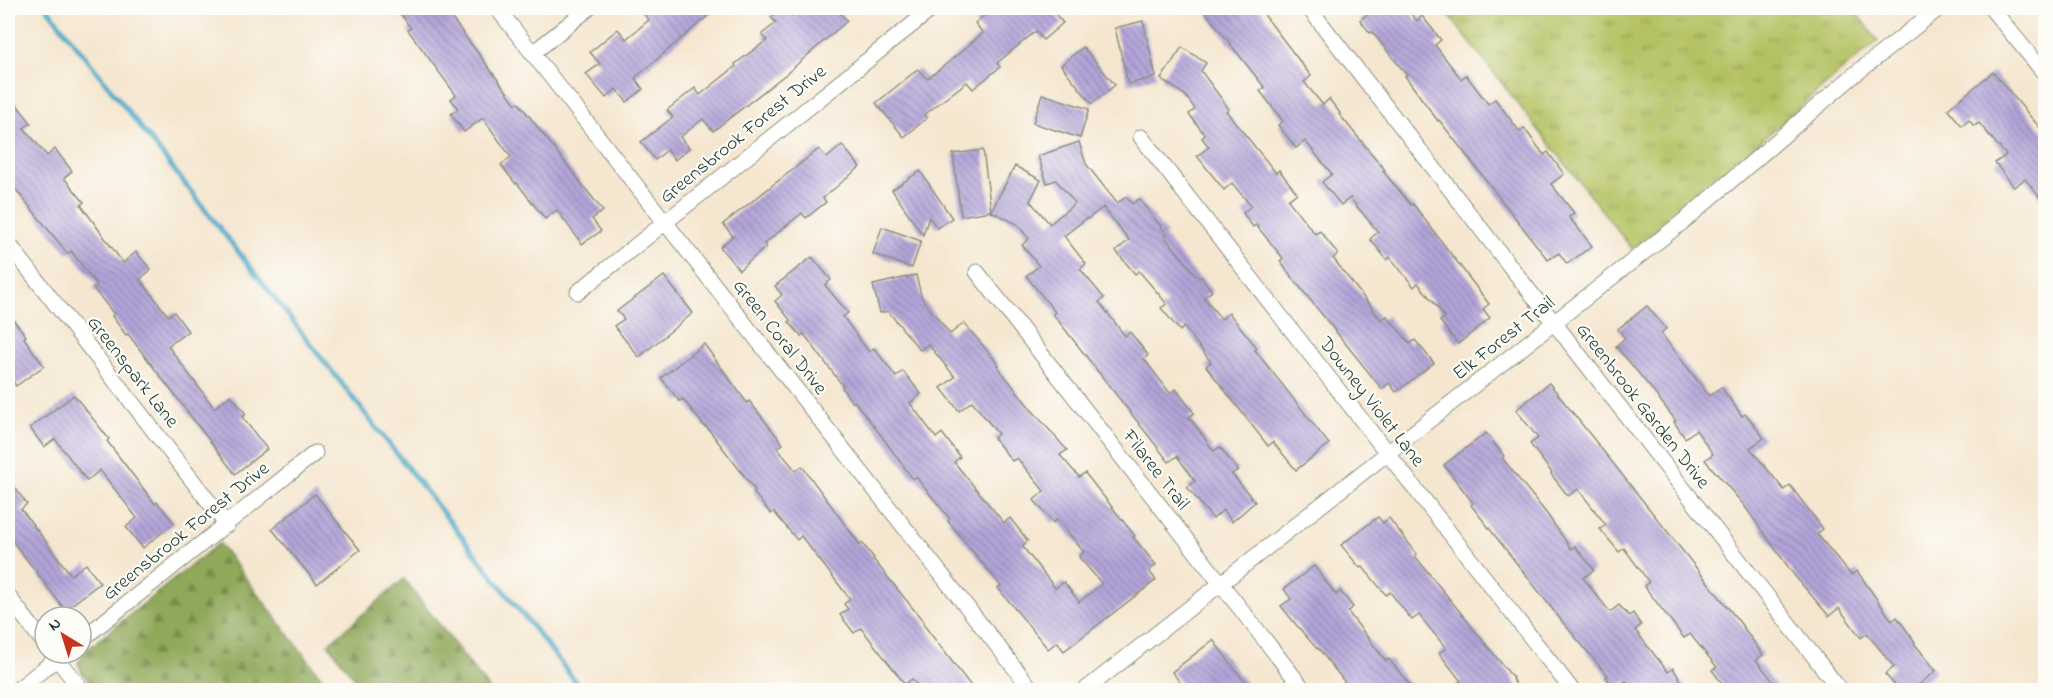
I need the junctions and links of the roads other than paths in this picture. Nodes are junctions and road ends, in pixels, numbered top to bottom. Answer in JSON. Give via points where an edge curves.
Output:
{"nodes":[{"id":1,"x":497,"y":8,"type":"edge"},
{"id":2,"x":590,"y":8,"type":"edge"},
{"id":3,"x":933,"y":8,"type":"edge"},
{"id":4,"x":1309,"y":8,"type":"edge"},
{"id":5,"x":1939,"y":8,"type":"edge"},
{"id":6,"x":1991,"y":8,"type":"edge"},
{"id":7,"x":533,"y":53,"type":"junction"},
{"id":8,"x":2046,"y":75,"type":"edge"},
{"id":9,"x":1141,"y":137,"type":"dead end"},
{"id":10,"x":665,"y":222,"type":"junction"},
{"id":11,"x":8,"y":243,"type":"edge"},
{"id":12,"x":977,"y":272,"type":"dead end"},
{"id":13,"x":578,"y":292,"type":"dead end"},
{"id":14,"x":1554,"y":323,"type":"junction"},
{"id":15,"x":315,"y":453,"type":"dead end"},
{"id":16,"x":1388,"y":454,"type":"junction"},
{"id":17,"x":227,"y":525,"type":"junction"},
{"id":18,"x":1220,"y":584,"type":"junction"},
{"id":19,"x":8,"y":596,"type":"edge"},
{"id":20,"x":33,"y":628,"type":"edge"},
{"id":21,"x":93,"y":631,"type":"edge"},
{"id":22,"x":46,"y":665,"type":"edge"},
{"id":23,"x":64,"y":665,"type":"edge"},
{"id":24,"x":1837,"y":686,"type":"dead end"},
{"id":25,"x":17,"y":690,"type":"edge"},
{"id":26,"x":82,"y":690,"type":"edge"},
{"id":27,"x":1032,"y":690,"type":"edge"},
{"id":28,"x":1085,"y":690,"type":"edge"},
{"id":29,"x":1304,"y":690,"type":"edge"},
{"id":30,"x":1572,"y":690,"type":"edge"}],
"edges":[{"from":1,"to":7,"type":"street","name":"Green Coral Drive"},
{"from":2,"to":7,"type":"street"},
{"from":3,"to":10,"type":"street","name":"Greensbrook Forest Drive"},
{"from":4,"to":14,"type":"street","name":"Greenbrook Garden Drive"},
{"from":5,"to":14,"type":"street","name":"Elk Forest Trail","via":[[1854,75],[1734,180]]},
{"from":6,"to":8,"type":"street"},
{"from":7,"to":10,"type":"street","name":"Green Coral Drive"},
{"from":9,"to":16,"type":"street","name":"Downey Violet Lane"},
{"from":10,"to":13,"type":"street","name":"Greensbrook Forest Drive"},
{"from":10,"to":27,"type":"street","name":"Green Coral Drive"},
{"from":11,"to":17,"type":"street","name":"Greenspark Lane"},
{"from":12,"to":18,"type":"street","name":"Filaree Trail"},
{"from":14,"to":16,"type":"street","name":"Elk Forest Trail"},
{"from":14,"to":24,"type":"street","name":"Greenbrook Garden Drive"},
{"from":15,"to":17,"type":"street","name":"Greensbrook Forest Drive"},
{"from":16,"to":18,"type":"street","name":"Elk Forest Trail"},
{"from":16,"to":30,"type":"street","name":"Downey Violet Lane"},
{"from":17,"to":21,"type":"street","name":"Greensbrook Forest Drive"},
{"from":18,"to":28,"type":"street","name":"Elk Forest Trail"},
{"from":18,"to":29,"type":"street","name":"Filaree Trail"},
{"from":19,"to":20,"type":"street"},
{"from":22,"to":25,"type":"street"},
{"from":23,"to":26,"type":"street"}]}
